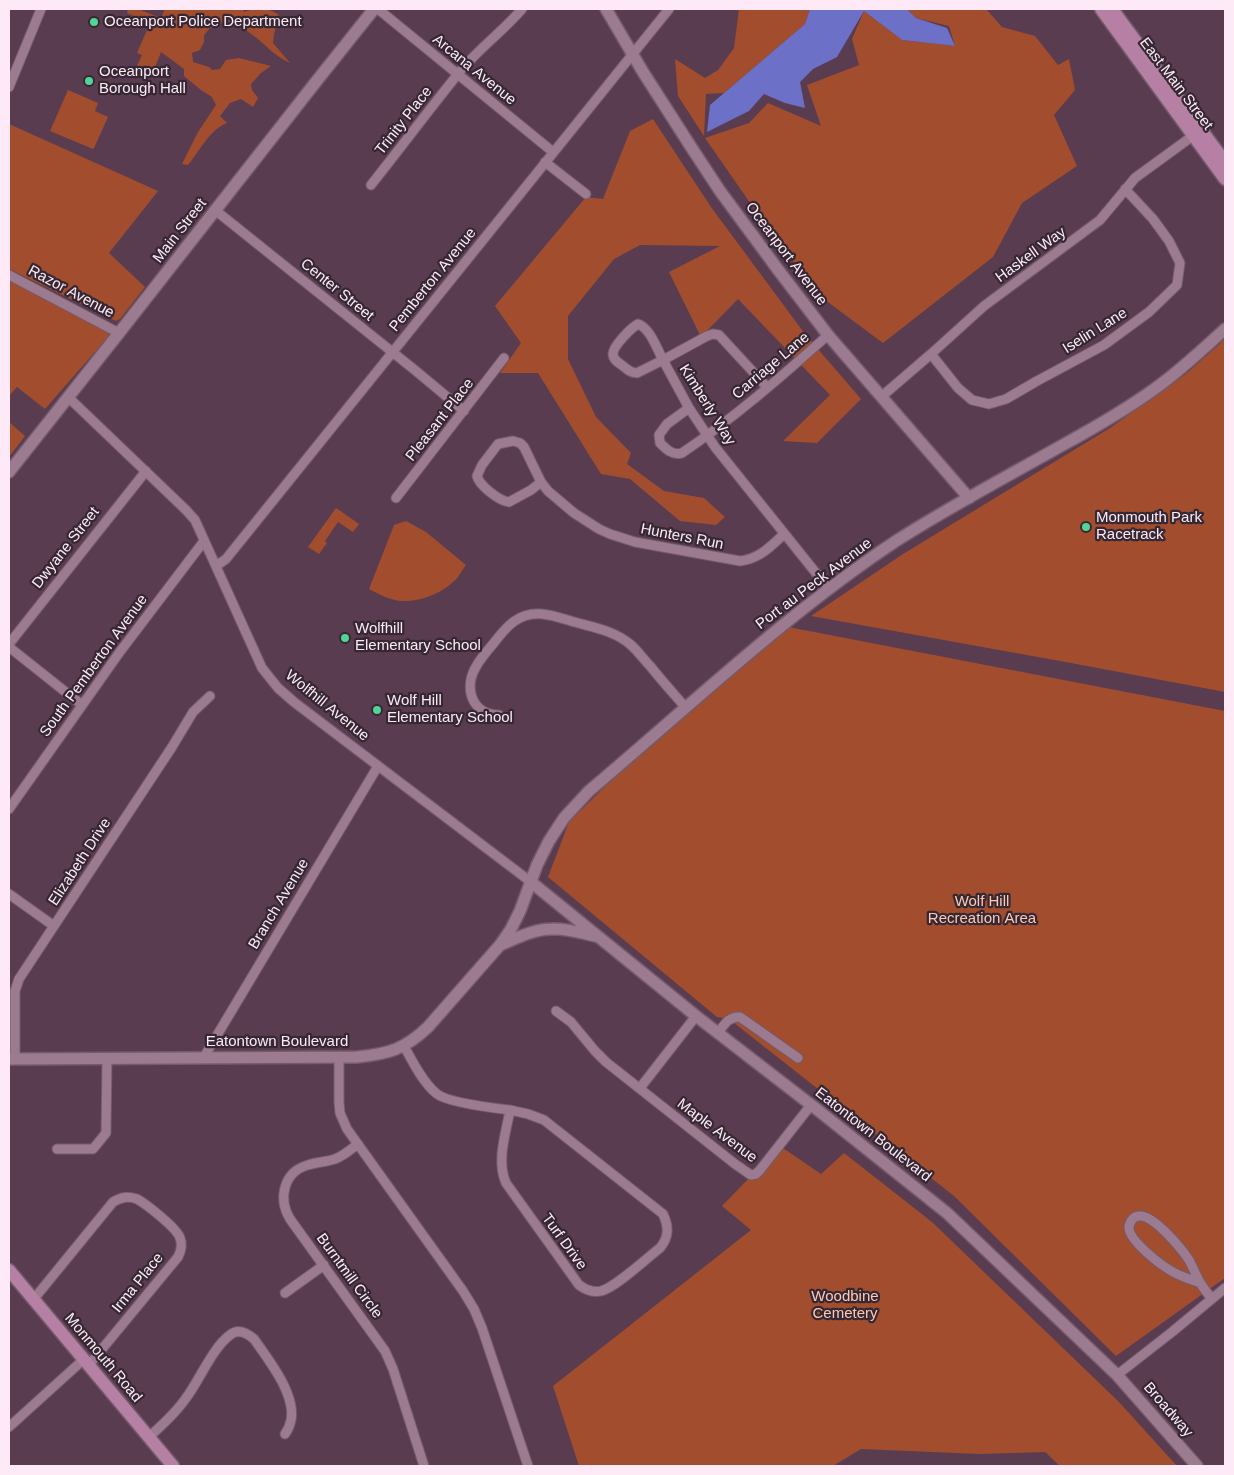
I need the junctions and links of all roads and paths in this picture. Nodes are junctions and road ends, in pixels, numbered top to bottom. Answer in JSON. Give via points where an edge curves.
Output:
{"nodes":[{"id":1,"x":41,"y":9,"type":"edge"},
{"id":2,"x":376,"y":9,"type":"edge"},
{"id":3,"x":522,"y":9,"type":"edge"},
{"id":4,"x":606,"y":9,"type":"edge"},
{"id":5,"x":669,"y":9,"type":"edge"},
{"id":6,"x":1101,"y":9,"type":"edge"},
{"id":7,"x":1112,"y":9,"type":"edge"},
{"id":8,"x":632,"y":54,"type":"junction"},
{"id":9,"x":459,"y":75,"type":"junction"},
{"id":10,"x":9,"y":86,"type":"edge"},
{"id":11,"x":1194,"y":135,"type":"junction"},
{"id":12,"x":553,"y":152,"type":"junction"},
{"id":13,"x":545,"y":162,"type":"junction"},
{"id":14,"x":1225,"y":162,"type":"edge"},
{"id":15,"x":1225,"y":179,"type":"edge"},
{"id":16,"x":371,"y":185,"type":"dead end"},
{"id":17,"x":1125,"y":189,"type":"junction"},
{"id":18,"x":586,"y":194,"type":"dead end"},
{"id":19,"x":215,"y":210,"type":"junction"},
{"id":20,"x":9,"y":275,"type":"edge"},
{"id":21,"x":1225,"y":329,"type":"edge"},
{"id":22,"x":120,"y":333,"type":"junction"},
{"id":23,"x":828,"y":335,"type":"junction"},
{"id":24,"x":392,"y":352,"type":"junction"},
{"id":25,"x":932,"y":354,"type":"junction"},
{"id":26,"x":504,"y":358,"type":"dead end"},
{"id":27,"x":663,"y":360,"type":"junction"},
{"id":28,"x":767,"y":388,"type":"junction"},
{"id":29,"x":68,"y":397,"type":"junction"},
{"id":30,"x":881,"y":397,"type":"junction"},
{"id":31,"x":689,"y":408,"type":"junction"},
{"id":32,"x":464,"y":411,"type":"junction"},
{"id":33,"x":707,"y":436,"type":"junction"},
{"id":34,"x":146,"y":471,"type":"junction"},
{"id":35,"x":9,"y":472,"type":"edge"},
{"id":36,"x":541,"y":482,"type":"junction"},
{"id":37,"x":396,"y":498,"type":"dead end"},
{"id":38,"x":969,"y":498,"type":"junction"},
{"id":39,"x":784,"y":534,"type":"junction"},
{"id":40,"x":204,"y":541,"type":"junction"},
{"id":41,"x":216,"y":566,"type":"junction"},
{"id":42,"x":828,"y":588,"type":"junction"},
{"id":43,"x":9,"y":645,"type":"edge"},
{"id":44,"x":210,"y":696,"type":"dead end"},
{"id":45,"x":82,"y":705,"type":"junction"},
{"id":46,"x":686,"y":708,"type":"junction"},
{"id":47,"x":499,"y":715,"type":"dead end"},
{"id":48,"x":378,"y":766,"type":"junction"},
{"id":49,"x":9,"y":809,"type":"edge"},
{"id":50,"x":531,"y":882,"type":"junction"},
{"id":51,"x":9,"y":894,"type":"edge"},
{"id":52,"x":54,"y":926,"type":"junction"},
{"id":53,"x":596,"y":936,"type":"junction"},
{"id":54,"x":500,"y":944,"type":"junction"},
{"id":55,"x":556,"y":1011,"type":"dead end"},
{"id":56,"x":696,"y":1016,"type":"junction"},
{"id":57,"x":718,"y":1033,"type":"junction"},
{"id":58,"x":404,"y":1046,"type":"junction"},
{"id":59,"x":339,"y":1057,"type":"junction"},
{"id":60,"x":204,"y":1058,"type":"junction"},
{"id":61,"x":798,"y":1058,"type":"dead end"},
{"id":62,"x":12,"y":1059,"type":"edge"},
{"id":63,"x":107,"y":1059,"type":"junction"},
{"id":64,"x":640,"y":1088,"type":"junction"},
{"id":65,"x":811,"y":1105,"type":"junction"},
{"id":66,"x":510,"y":1110,"type":"junction"},
{"id":67,"x":358,"y":1144,"type":"junction"},
{"id":68,"x":57,"y":1149,"type":"dead end"},
{"id":69,"x":324,"y":1266,"type":"junction"},
{"id":70,"x":9,"y":1270,"type":"edge"},
{"id":71,"x":1200,"y":1283,"type":"junction"},
{"id":72,"x":1225,"y":1288,"type":"edge"},
{"id":73,"x":285,"y":1293,"type":"dead end"},
{"id":74,"x":1212,"y":1299,"type":"junction"},
{"id":75,"x":33,"y":1300,"type":"junction"},
{"id":76,"x":86,"y":1363,"type":"junction"},
{"id":77,"x":1117,"y":1375,"type":"junction"},
{"id":78,"x":9,"y":1427,"type":"edge"},
{"id":79,"x":285,"y":1434,"type":"dead end"},
{"id":80,"x":149,"y":1437,"type":"junction"},
{"id":81,"x":173,"y":1466,"type":"edge"},
{"id":82,"x":424,"y":1466,"type":"edge"},
{"id":83,"x":528,"y":1466,"type":"edge"},
{"id":84,"x":1196,"y":1466,"type":"edge"}],
"edges":[{"from":1,"to":10,"type":"street"},
{"from":2,"to":9,"type":"street","name":"Arcana Avenue"},
{"from":2,"to":19,"type":"street","name":"Main Street"},
{"from":3,"to":9,"type":"street","name":"Trinity Place","via":[[481,48]]},
{"from":4,"to":8,"type":"street","name":"Oceanport Avenue"},
{"from":5,"to":8,"type":"street","name":"Pemberton Avenue"},
{"from":6,"to":11,"type":"main road","name":"East Main Street"},
{"from":7,"to":14,"type":"main road","name":"East Main Street"},
{"from":8,"to":12,"type":"street","name":"Pemberton Avenue"},
{"from":8,"to":23,"type":"street","name":"Oceanport Avenue","via":[[720,191]]},
{"from":9,"to":12,"type":"street","name":"Arcana Avenue"},
{"from":9,"to":16,"type":"street","name":"Trinity Place"},
{"from":11,"to":15,"type":"main road","name":"East Main Street"},
{"from":11,"to":17,"type":"street","name":"Haskell Way"},
{"from":12,"to":13,"type":"street","name":"Pemberton Avenue"},
{"from":13,"to":18,"type":"street"},
{"from":13,"to":24,"type":"street","name":"Pemberton Avenue"},
{"from":17,"to":25,"type":"street","name":"Haskell Way","via":[[1100,220],[984,306]]},
{"from":17,"to":25,"type":"street","name":"Iselin Lane","via":[[1159,226],[1180,263],[1176,285],[1149,312],[1104,345],[1006,399],[989,404],[972,400],[958,388]]},
{"from":19,"to":22,"type":"street","name":"Main Street"},
{"from":19,"to":24,"type":"street","name":"Center Street"},
{"from":20,"to":22,"type":"street","name":"Razor Avenue"},
{"from":21,"to":38,"type":"street","name":"Port au Peck Avenue","via":[[1175,373],[1133,404]]},
{"from":22,"to":29,"type":"street","name":"Main Street"},
{"from":23,"to":28,"type":"street","name":"Carriage Lane"},
{"from":23,"to":30,"type":"street","name":"Oceanport Avenue"},
{"from":24,"to":32,"type":"street","name":"Center Street"},
{"from":24,"to":41,"type":"street","name":"Pemberton Avenue","via":[[226,559]]},
{"from":25,"to":30,"type":"street","name":"Haskell Way"},
{"from":26,"to":32,"type":"street","name":"Pleasant Place"},
{"from":27,"to":27,"type":"street","via":[[637,374],[620,364],[613,353],[628,331],[640,324]]},
{"from":27,"to":28,"type":"street","name":"Kimberly Way","via":[[713,334],[719,335]]},
{"from":27,"to":31,"type":"street","name":"Kimberly Way"},
{"from":28,"to":33,"type":"street","name":"Carriage Lane"},
{"from":29,"to":34,"type":"street","name":"Wolfhill Avenue"},
{"from":29,"to":35,"type":"street","name":"Main Street"},
{"from":30,"to":38,"type":"street","name":"Oceanport Avenue"},
{"from":31,"to":33,"type":"street","name":"Kimberly Way"},
{"from":31,"to":33,"type":"street","name":"Carriage Lane","via":[[664,427],[658,441],[678,454]]},
{"from":32,"to":37,"type":"street","name":"Pleasant Place"},
{"from":33,"to":39,"type":"street","name":"Kimberly Way"},
{"from":34,"to":40,"type":"street","name":"Wolfhill Avenue","via":[[190,514]]},
{"from":34,"to":43,"type":"street","name":"Dwyane Street"},
{"from":36,"to":36,"type":"street","via":[[524,447],[518,442],[498,444],[476,476],[499,499],[508,502]]},
{"from":36,"to":39,"type":"street","name":"Hunters Run","via":[[574,513],[599,529],[624,539],[736,561],[762,554]]},
{"from":38,"to":42,"type":"street","name":"Port au Peck Avenue"},
{"from":39,"to":42,"type":"street","name":"Kimberly Way"},
{"from":40,"to":41,"type":"street","name":"Wolfhill Avenue"},
{"from":40,"to":45,"type":"street","name":"South Pemberton Avenue"},
{"from":41,"to":48,"type":"street","name":"Wolfhill Avenue","via":[[267,676],[294,702]]},
{"from":42,"to":46,"type":"street","name":"Port au Peck Avenue"},
{"from":43,"to":45,"type":"street"},
{"from":44,"to":52,"type":"street","name":"Elizabeth Drive","via":[[193,712]]},
{"from":45,"to":49,"type":"street","name":"South Pemberton Avenue"},
{"from":46,"to":47,"type":"street","via":[[623,639],[602,629],[545,614],[532,614],[518,618],[505,628],[478,662],[472,675],[470,688],[475,703],[485,712]]},
{"from":46,"to":50,"type":"street","name":"Port au Peck Avenue","via":[[572,808],[549,841]]},
{"from":48,"to":50,"type":"street","name":"Wolfhill Avenue"},
{"from":48,"to":60,"type":"street","name":"Branch Avenue"},
{"from":50,"to":53,"type":"street","name":"Wolfhill Avenue"},
{"from":50,"to":54,"type":"street","name":"Port au Peck Avenue","via":[[520,911]]},
{"from":51,"to":52,"type":"street"},
{"from":52,"to":62,"type":"street","name":"Elizabeth Drive","via":[[16,985]]},
{"from":53,"to":54,"type":"street","via":[[552,929],[536,931]]},
{"from":53,"to":56,"type":"street","name":"Eatontown Boulevard"},
{"from":54,"to":58,"type":"street","name":"Eatontown Boulevard","via":[[428,1027]]},
{"from":55,"to":64,"type":"street","via":[[571,1022],[595,1051]]},
{"from":56,"to":57,"type":"street","name":"Eatontown Boulevard"},
{"from":56,"to":64,"type":"street"},
{"from":57,"to":61,"type":"street","via":[[729,1019],[740,1017]]},
{"from":57,"to":65,"type":"street","name":"Eatontown Boulevard"},
{"from":58,"to":59,"type":"street","name":"Eatontown Boulevard","via":[[378,1055]]},
{"from":58,"to":66,"type":"street","name":"Turf Drive","via":[[433,1090],[443,1098]]},
{"from":59,"to":60,"type":"street","name":"Eatontown Boulevard"},
{"from":59,"to":67,"type":"street","via":[[340,1113]]},
{"from":60,"to":63,"type":"street","name":"Eatontown Boulevard"},
{"from":62,"to":63,"type":"street","name":"Eatontown Boulevard"},
{"from":63,"to":68,"type":"street","via":[[106,1133],[93,1149]]},
{"from":64,"to":65,"type":"street","name":"Maple Avenue","via":[[751,1175],[760,1170]]},
{"from":65,"to":77,"type":"street","name":"Eatontown Boulevard","via":[[947,1213]]},
{"from":66,"to":66,"type":"street","name":"Turf Drive","via":[[502,1160],[506,1183],[579,1285],[585,1290],[606,1290],[660,1248],[668,1228],[663,1214],[548,1123]]},
{"from":67,"to":69,"type":"street","name":"Burntmill Circle","via":[[335,1159],[300,1168],[284,1188],[283,1201],[288,1214]]},
{"from":67,"to":83,"type":"street","via":[[474,1309]]},
{"from":69,"to":73,"type":"street"},
{"from":69,"to":82,"type":"street","name":"Burntmill Circle","via":[[385,1351]]},
{"from":70,"to":75,"type":"main road","name":"Monmouth Road"},
{"from":71,"to":71,"type":"street","via":[[1189,1260],[1156,1222],[1145,1216],[1133,1218],[1129,1224],[1130,1235],[1141,1248],[1174,1272]]},
{"from":71,"to":74,"type":"street"},
{"from":72,"to":74,"type":"street"},
{"from":74,"to":77,"type":"street"},
{"from":75,"to":76,"type":"main road","name":"Monmouth Road"},
{"from":75,"to":76,"type":"street","name":"Irma Place","via":[[113,1202],[119,1199],[129,1197],[142,1202],[177,1231],[181,1241],[178,1257]]},
{"from":76,"to":78,"type":"street"},
{"from":76,"to":80,"type":"main road","name":"Monmouth Road"},
{"from":77,"to":84,"type":"street","name":"Broadway"},
{"from":79,"to":80,"type":"street","via":[[292,1414],[282,1380],[254,1339],[249,1334],[234,1332],[222,1343],[186,1398]]},
{"from":80,"to":81,"type":"main road","name":"Monmouth Road"}]}
